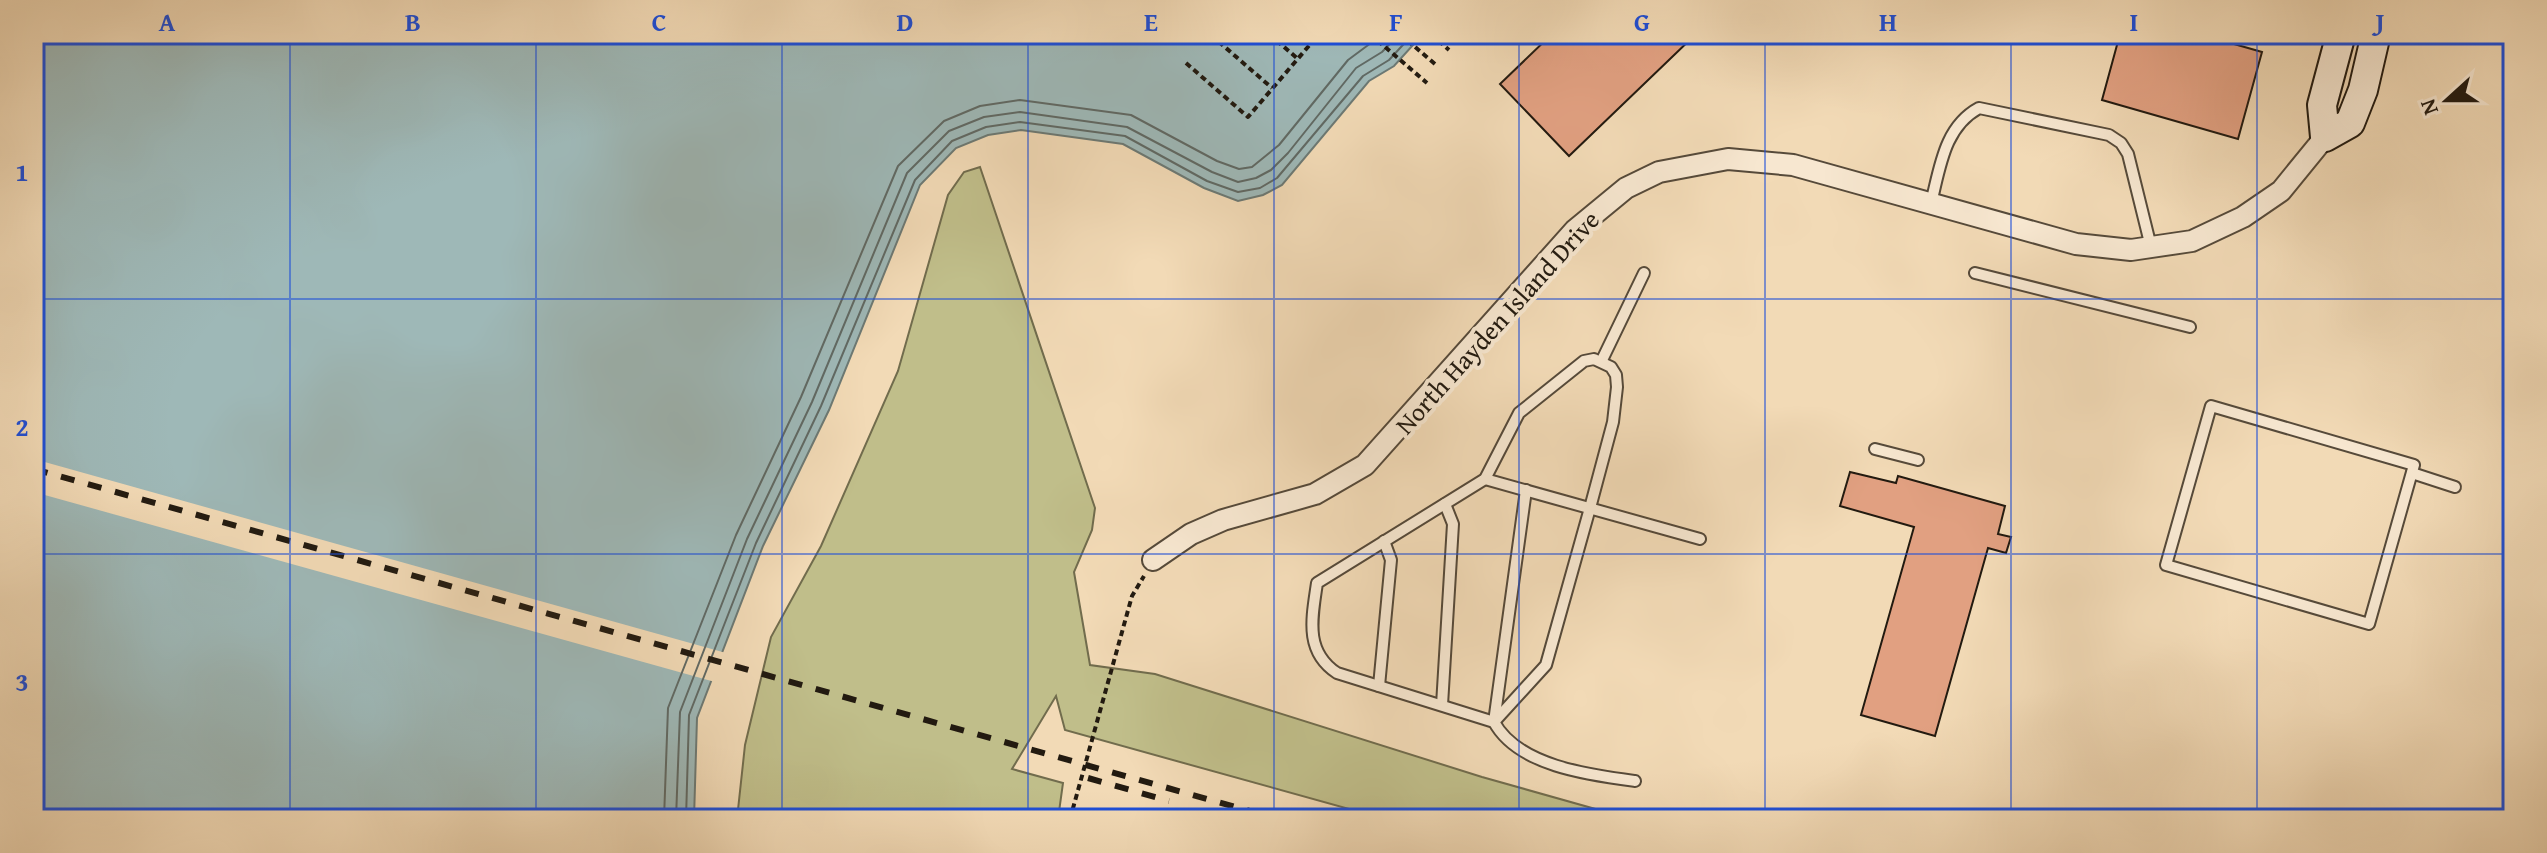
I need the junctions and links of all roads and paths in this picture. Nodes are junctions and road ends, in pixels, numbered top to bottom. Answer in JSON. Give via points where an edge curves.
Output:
{"nodes":[{"id":1,"x":1269,"y":34,"type":"edge"},
{"id":2,"x":1319,"y":34,"type":"edge"},
{"id":3,"x":1370,"y":34,"type":"edge"},
{"id":4,"x":1400,"y":34,"type":"edge"},
{"id":5,"x":1431,"y":34,"type":"edge"},
{"id":6,"x":2341,"y":34,"type":"edge"},
{"id":7,"x":2376,"y":34,"type":"edge"},
{"id":8,"x":1211,"y":35,"type":"edge"},
{"id":9,"x":1449,"y":50,"type":"dead end"},
{"id":10,"x":1298,"y":59,"type":"junction"},
{"id":11,"x":1186,"y":63,"type":"dead end"},
{"id":12,"x":1435,"y":64,"type":"dead end"},
{"id":13,"x":1427,"y":83,"type":"dead end"},
{"id":14,"x":1272,"y":88,"type":"junction"},
{"id":15,"x":2325,"y":137,"type":"junction"},
{"id":16,"x":1931,"y":203,"type":"junction"},
{"id":17,"x":2151,"y":249,"type":"junction"},
{"id":18,"x":1644,"y":273,"type":"dead end"},
{"id":19,"x":1975,"y":273,"type":"dead end"},
{"id":20,"x":2190,"y":327,"type":"dead end"},
{"id":21,"x":1602,"y":360,"type":"junction"},
{"id":22,"x":1875,"y":449,"type":"dead end"},
{"id":23,"x":1918,"y":460,"type":"dead end"},
{"id":24,"x":2412,"y":473,"type":"junction"},
{"id":25,"x":1485,"y":479,"type":"junction"},
{"id":26,"x":2455,"y":487,"type":"dead end"},
{"id":27,"x":1526,"y":490,"type":"junction"},
{"id":28,"x":1445,"y":504,"type":"junction"},
{"id":29,"x":1590,"y":508,"type":"junction"},
{"id":30,"x":1700,"y":539,"type":"dead end"},
{"id":31,"x":1384,"y":541,"type":"junction"},
{"id":32,"x":1153,"y":560,"type":"joint"},
{"id":33,"x":1379,"y":686,"type":"junction"},
{"id":34,"x":1442,"y":705,"type":"junction"},
{"id":35,"x":1494,"y":722,"type":"junction"},
{"id":36,"x":1635,"y":781,"type":"dead end"},
{"id":37,"x":1070,"y":819,"type":"edge"}],
"edges":[{"from":1,"to":10,"type":"path"},
{"from":2,"to":10,"type":"path"},
{"from":3,"to":13,"type":"path"},
{"from":4,"to":12,"type":"path"},
{"from":5,"to":9,"type":"path"},
{"from":6,"to":15,"type":"street","via":[[2322,105]]},
{"from":7,"to":15,"type":"street","name":"North Hayden Island Drive","via":[[2350,123]]},
{"from":8,"to":14,"type":"path"},
{"from":10,"to":14,"type":"path"},
{"from":11,"to":14,"type":"path","via":[[1248,117]]},
{"from":15,"to":17,"type":"street","name":"North Hayden Island Drive","via":[[2298,173],[2264,204],[2192,241]]},
{"from":16,"to":17,"type":"street","name":"North Hayden Island Drive","via":[[2076,244]]},
{"from":16,"to":17,"type":"lane","via":[[1946,144],[1968,114],[1979,108],[2109,135],[2128,154]]},
{"from":16,"to":32,"type":"street","name":"North Hayden Island Drive","via":[[1759,160],[1698,163],[1659,172],[1626,188],[1575,230],[1365,465],[1315,494],[1191,534]]},
{"from":18,"to":21,"type":"lane"},
{"from":19,"to":20,"type":"lane"},
{"from":21,"to":25,"type":"lane","via":[[1584,361],[1519,413]]},
{"from":21,"to":29,"type":"lane","via":[[1616,375],[1617,387]]},
{"from":22,"to":23,"type":"lane"},
{"from":24,"to":24,"type":"lane","via":[[2369,624],[2166,565],[2211,406],[2414,465]]},
{"from":24,"to":26,"type":"lane"},
{"from":25,"to":27,"type":"lane"},
{"from":25,"to":28,"type":"lane"},
{"from":27,"to":29,"type":"lane"},
{"from":27,"to":35,"type":"lane"},
{"from":28,"to":31,"type":"lane"},
{"from":28,"to":34,"type":"lane","via":[[1453,524]]},
{"from":29,"to":30,"type":"lane"},
{"from":29,"to":35,"type":"lane","via":[[1546,665]]},
{"from":31,"to":33,"type":"lane","via":[[1391,560]]},
{"from":31,"to":33,"type":"lane","via":[[1317,583],[1310,627],[1324,664]]},
{"from":32,"to":37,"type":"path","via":[[1132,596]]},
{"from":33,"to":34,"type":"lane"},
{"from":34,"to":35,"type":"lane"},
{"from":35,"to":36,"type":"lane","via":[[1504,739],[1547,762]]}]}
